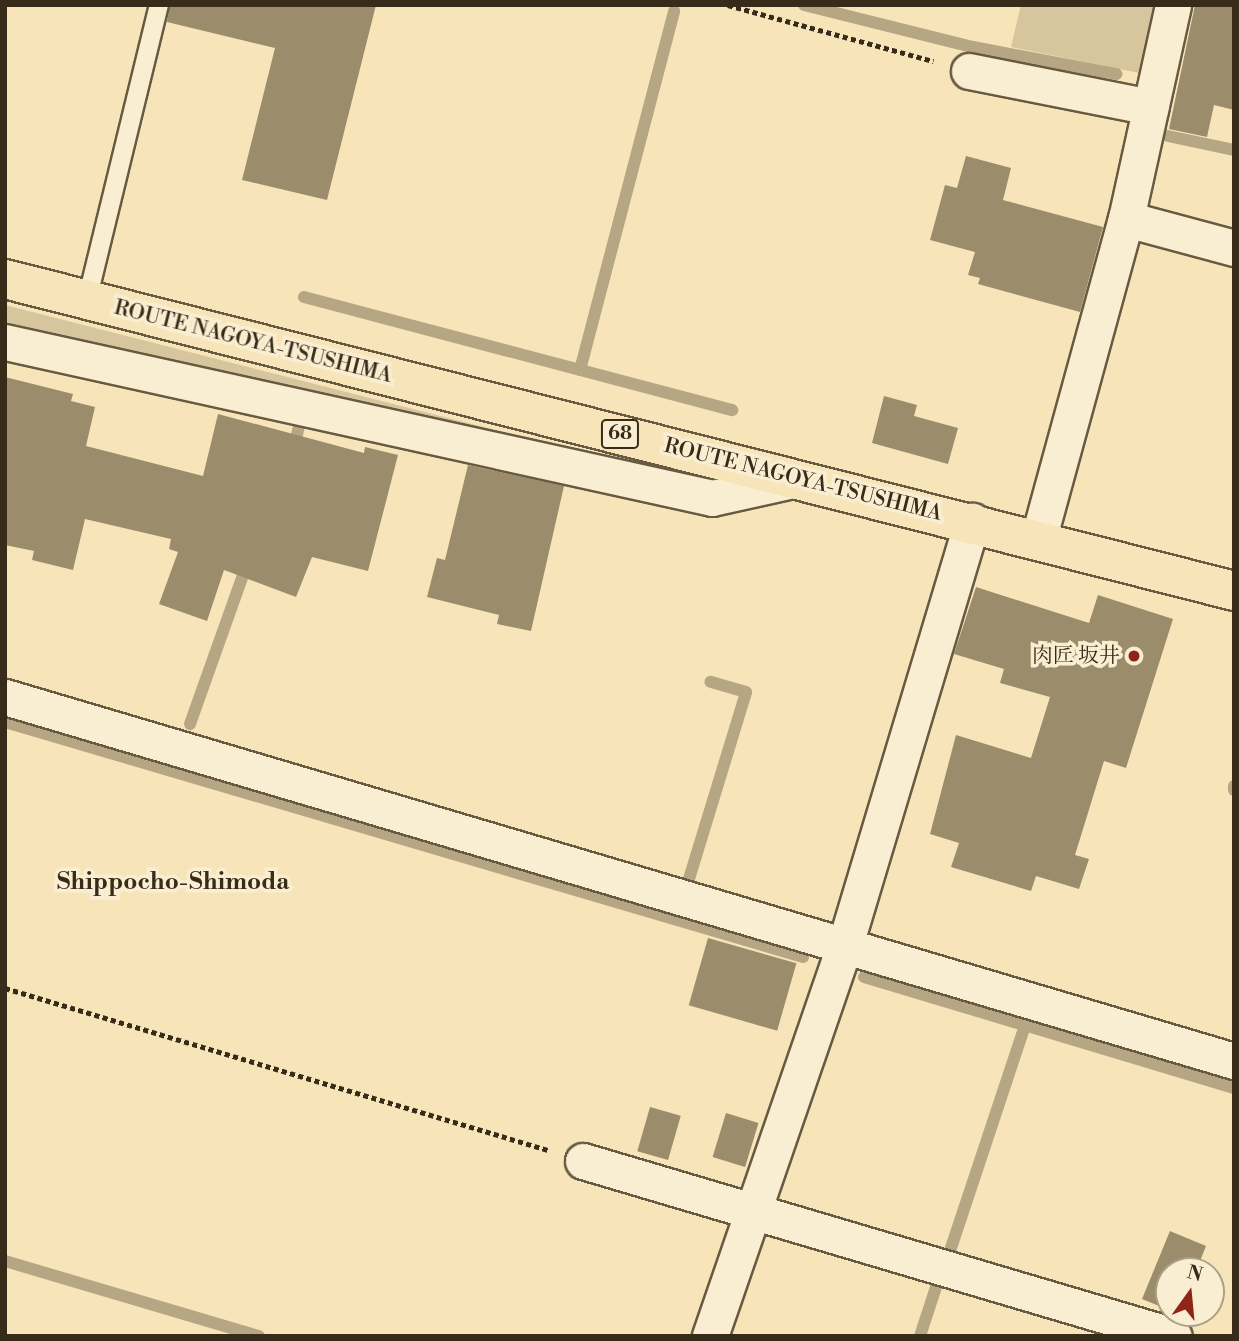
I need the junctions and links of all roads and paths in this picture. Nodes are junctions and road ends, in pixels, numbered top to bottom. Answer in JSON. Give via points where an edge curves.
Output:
{"nodes":[{"id":1,"x":159,"y":5,"type":"edge"},
{"id":2,"x":728,"y":5,"type":"edge"},
{"id":3,"x":1173,"y":5,"type":"edge"},
{"id":4,"x":969,"y":71,"type":"joint"},
{"id":5,"x":1150,"y":107,"type":"junction"},
{"id":6,"x":1126,"y":219,"type":"junction"},
{"id":7,"x":1234,"y":248,"type":"edge"},
{"id":8,"x":5,"y":279,"type":"edge"},
{"id":9,"x":87,"y":300,"type":"junction"},
{"id":10,"x":5,"y":342,"type":"edge"},
{"id":11,"x":798,"y":479,"type":"junction"},
{"id":12,"x":972,"y":521,"type":"junction"},
{"id":13,"x":1038,"y":540,"type":"junction"},
{"id":14,"x":1234,"y":591,"type":"edge"},
{"id":15,"x":5,"y":697,"type":"edge"},
{"id":16,"x":845,"y":945,"type":"junction"},
{"id":17,"x":5,"y":988,"type":"edge"},
{"id":18,"x":1234,"y":1061,"type":"edge"},
{"id":19,"x":583,"y":1161,"type":"joint"},
{"id":20,"x":752,"y":1212,"type":"junction"},
{"id":21,"x":710,"y":1336,"type":"edge"},
{"id":22,"x":1174,"y":1336,"type":"edge"}],
"edges":[{"from":1,"to":9,"type":"lane"},
{"from":2,"to":4,"type":"path"},
{"from":3,"to":5,"type":"street"},
{"from":4,"to":5,"type":"street"},
{"from":5,"to":6,"type":"street"},
{"from":6,"to":7,"type":"street"},
{"from":6,"to":13,"type":"street"},
{"from":8,"to":9,"type":"main road","name":"ROUTE NAGOYA-TSUSHIMA","number":"68"},
{"from":9,"to":11,"type":"main road","name":"ROUTE NAGOYA-TSUSHIMA","number":"68"},
{"from":10,"to":11,"type":"street","via":[[712,498]]},
{"from":11,"to":12,"type":"main road","name":"ROUTE NAGOYA-TSUSHIMA","number":"68"},
{"from":12,"to":13,"type":"main road","name":"ROUTE NAGOYA-TSUSHIMA","number":"68"},
{"from":12,"to":16,"type":"street"},
{"from":13,"to":14,"type":"main road","name":"ROUTE NAGOYA-TSUSHIMA","number":"68"},
{"from":15,"to":16,"type":"street"},
{"from":16,"to":18,"type":"street"},
{"from":16,"to":20,"type":"street"},
{"from":17,"to":19,"type":"path"},
{"from":19,"to":20,"type":"street"},
{"from":20,"to":21,"type":"street"},
{"from":20,"to":22,"type":"street"}]}
